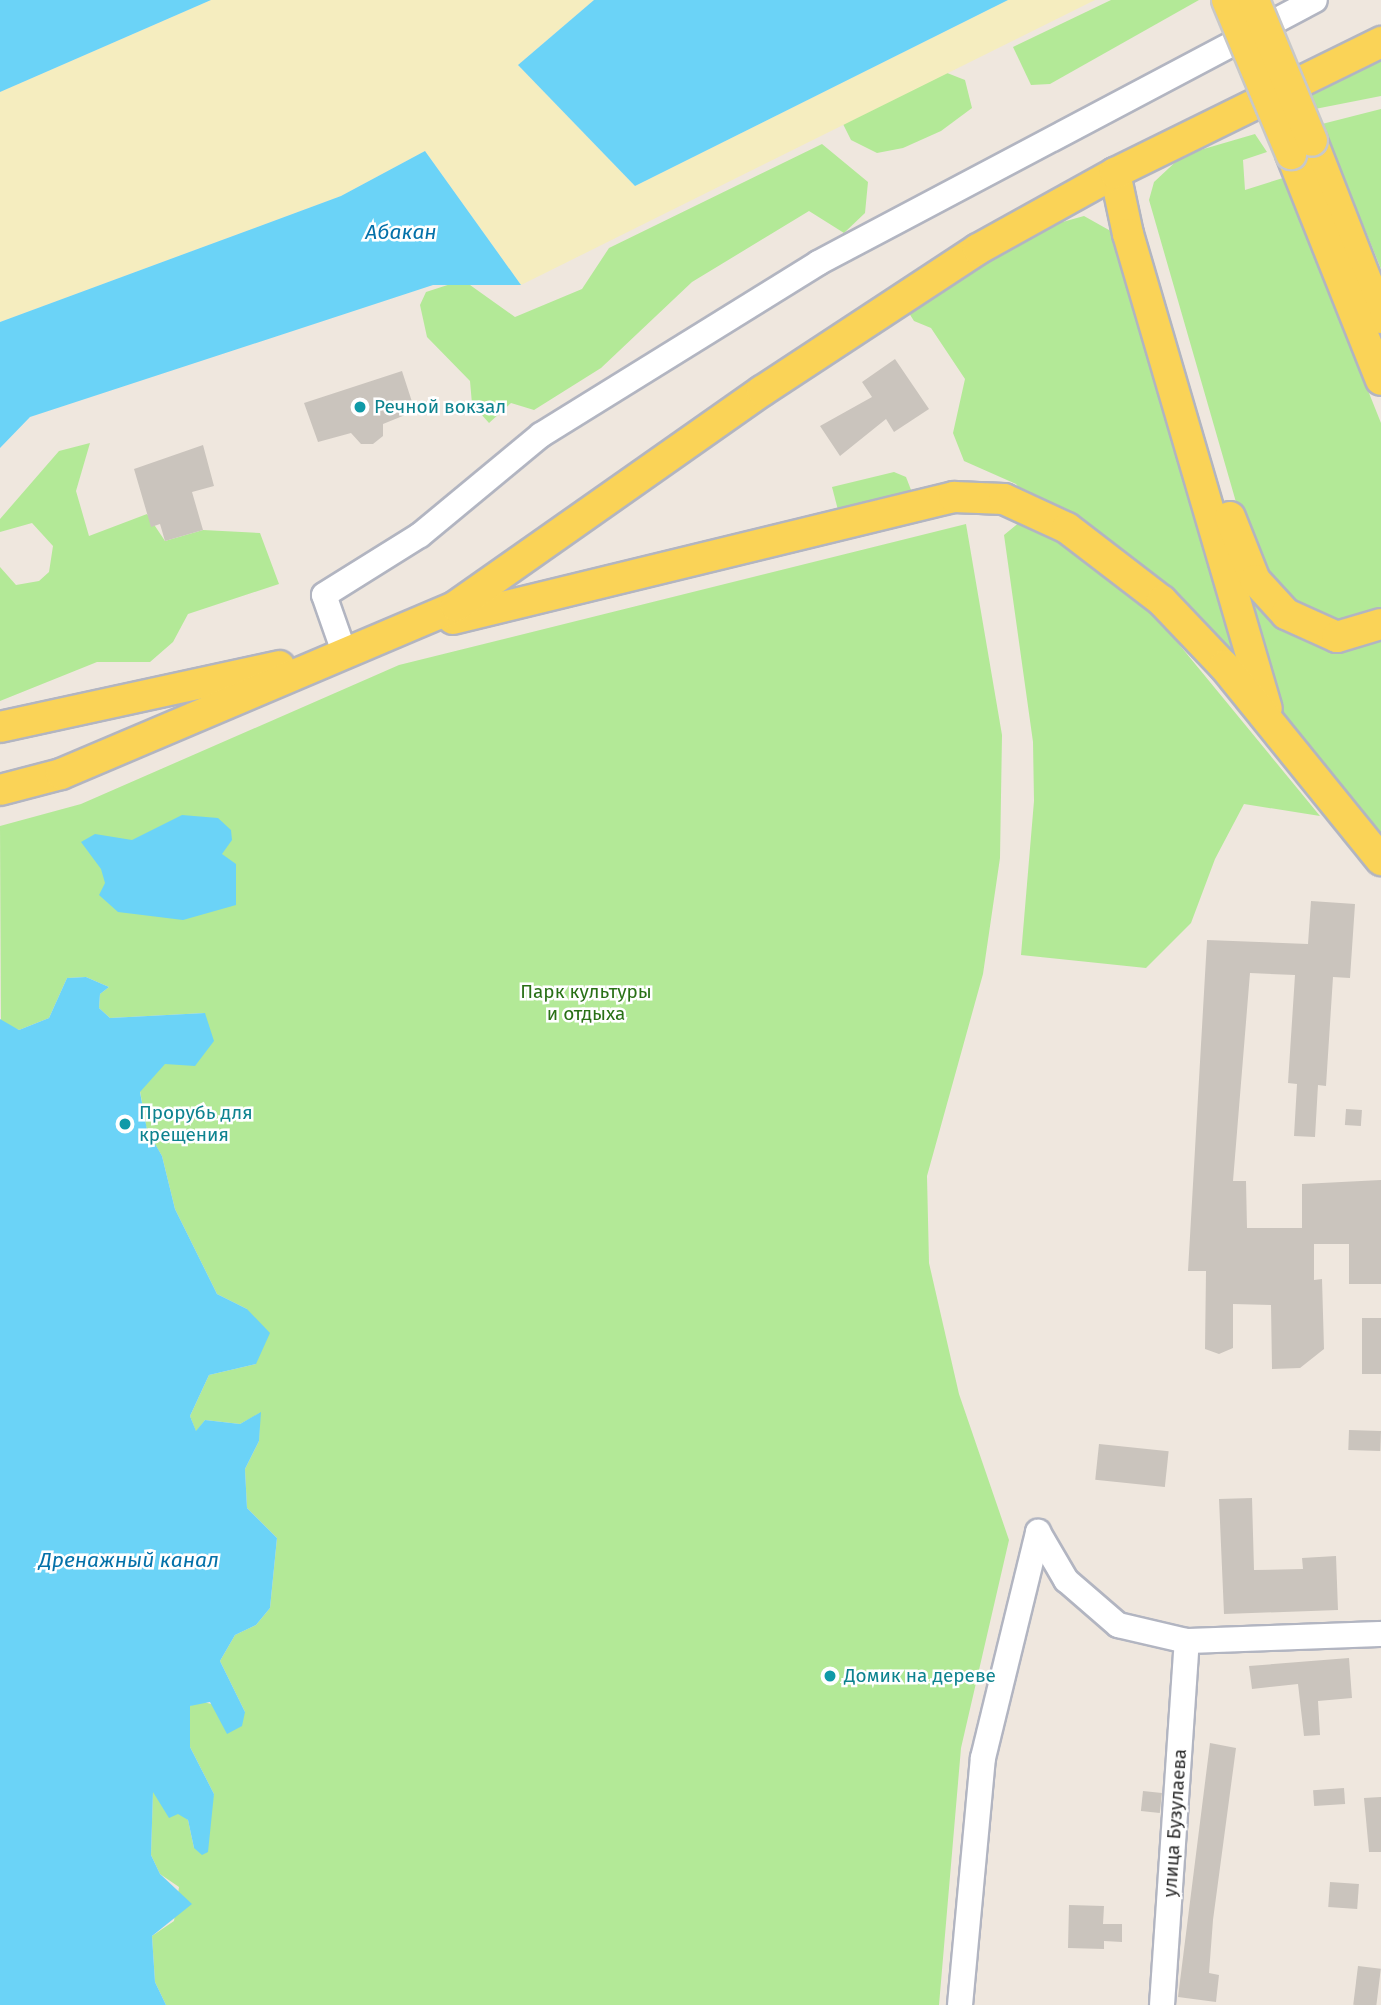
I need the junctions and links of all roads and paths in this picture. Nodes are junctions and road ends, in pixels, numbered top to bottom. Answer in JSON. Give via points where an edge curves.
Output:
{"nodes":[{"id":1,"x":1227,"y":0,"type":"edge"},
{"id":2,"x":1254,"y":0,"type":"edge"},
{"id":3,"x":1315,"y":0,"type":"edge"},
{"id":4,"x":1380,"y":43,"type":"edge"},
{"id":5,"x":1302,"y":148,"type":"junction"},
{"id":6,"x":1115,"y":173,"type":"junction"},
{"id":7,"x":1381,"y":318,"type":"edge"},
{"id":8,"x":1381,"y":380,"type":"edge"},
{"id":9,"x":1381,"y":624,"type":"edge"},
{"id":10,"x":399,"y":633,"type":"junction"},
{"id":11,"x":344,"y":653,"type":"junction"},
{"id":12,"x":0,"y":727,"type":"edge"},
{"id":13,"x":1289,"y":746,"type":"junction"},
{"id":14,"x":0,"y":790,"type":"edge"},
{"id":15,"x":1381,"y":860,"type":"edge"},
{"id":16,"x":1381,"y":1634,"type":"edge"},
{"id":17,"x":1187,"y":1642,"type":"junction"},
{"id":18,"x":960,"y":2005,"type":"edge"},
{"id":19,"x":1163,"y":2005,"type":"edge"}],
"edges":[{"from":1,"to":5,"type":"main road","bridge":true},
{"from":2,"to":5,"type":"main road","bridge":true},
{"from":3,"to":11,"type":"street","via":[[818,263],[541,435],[420,535],[324,595]]},
{"from":4,"to":6,"type":"main road"},
{"from":5,"to":7,"type":"main road"},
{"from":5,"to":8,"type":"main road"},
{"from":6,"to":9,"type":"main road","via":[[1142,228],[1226,506],[1255,580],[1286,614],[1324,634],[1350,636]]},
{"from":6,"to":10,"type":"main road","via":[[937,274],[671,454],[514,570]]},
{"from":6,"to":13,"type":"main road","via":[[1128,234],[1260,688]]},
{"from":10,"to":11,"type":"main road"},
{"from":10,"to":13,"type":"main road","via":[[826,526],[954,497],[988,497],[1050,517],[1144,586],[1217,658]]},
{"from":11,"to":12,"type":"main road"},
{"from":11,"to":14,"type":"main road","via":[[61,774]]},
{"from":13,"to":15,"type":"main road"},
{"from":16,"to":17,"type":"street"},
{"from":17,"to":18,"type":"street","via":[[1118,1625],[1066,1580],[1038,1532],[983,1758]]},
{"from":17,"to":19,"type":"street","name":"улица Бузулаева"}]}
